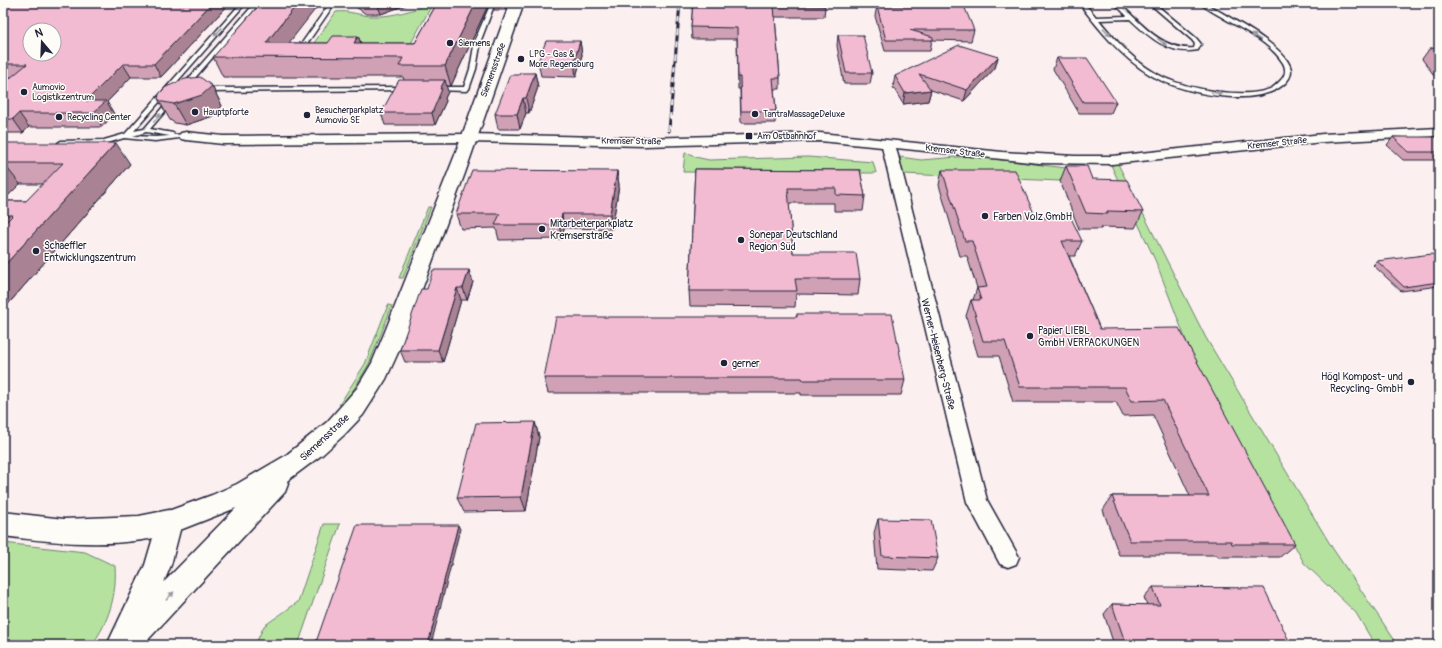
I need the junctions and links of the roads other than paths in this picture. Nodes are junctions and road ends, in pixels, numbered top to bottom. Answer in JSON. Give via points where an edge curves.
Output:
{"nodes":[{"id":1,"x":244,"y":3,"type":"edge"},
{"id":2,"x":258,"y":3,"type":"edge"},
{"id":3,"x":333,"y":3,"type":"edge"},
{"id":4,"x":493,"y":3,"type":"edge"},
{"id":5,"x":517,"y":3,"type":"edge"},
{"id":6,"x":1081,"y":3,"type":"edge"},
{"id":7,"x":1116,"y":3,"type":"edge"},
{"id":8,"x":1151,"y":3,"type":"edge"},
{"id":9,"x":1202,"y":3,"type":"edge"},
{"id":10,"x":1132,"y":17,"type":"junction"},
{"id":11,"x":1096,"y":19,"type":"junction"},
{"id":12,"x":307,"y":50,"type":"edge"},
{"id":13,"x":163,"y":89,"type":"junction"},
{"id":14,"x":189,"y":90,"type":"edge"},
{"id":15,"x":197,"y":90,"type":"edge"},
{"id":16,"x":410,"y":90,"type":"edge"},
{"id":17,"x":426,"y":90,"type":"edge"},
{"id":18,"x":146,"y":130,"type":"junction"},
{"id":19,"x":1439,"y":132,"type":"edge"},
{"id":20,"x":186,"y":136,"type":"junction"},
{"id":21,"x":126,"y":137,"type":"junction"},
{"id":22,"x":469,"y":138,"type":"junction"},
{"id":23,"x":56,"y":143,"type":"edge"},
{"id":24,"x":888,"y":143,"type":"junction"},
{"id":25,"x":298,"y":462,"type":"junction"},
{"id":26,"x":168,"y":522,"type":"junction"},
{"id":27,"x":3,"y":524,"type":"edge"},
{"id":28,"x":1008,"y":557,"type":"dead end"},
{"id":29,"x":123,"y":645,"type":"edge"}],
"edges":[{"from":1,"to":13,"type":"lane","one_way":true},
{"from":2,"to":14,"type":"lane","via":[[182,90]]},
{"from":3,"to":12,"type":"lane","via":[[299,50]]},
{"from":4,"to":17,"type":"lane","via":[[478,40],[473,69],[466,89]]},
{"from":5,"to":22,"type":"street","name":"Siemensstraße"},
{"from":6,"to":11,"type":"lane"},
{"from":7,"to":10,"type":"lane"},
{"from":10,"to":8,"type":"lane","one_way":true,"via":[[1165,46],[1181,51],[1196,49],[1198,44],[1194,39]]},
{"from":11,"to":9,"type":"lane","one_way":true,"via":[[1146,70],[1182,86],[1220,94],[1241,95],[1258,94],[1282,84],[1288,76],[1288,71],[1281,56],[1267,44]]},
{"from":10,"to":11,"type":"lane"},
{"from":18,"to":13,"type":"lane","one_way":true,"via":[[175,93]]},
{"from":13,"to":21,"type":"lane"},
{"from":15,"to":16,"type":"lane"},
{"from":18,"to":20,"type":"lane"},
{"from":18,"to":21,"type":"lane"},
{"from":19,"to":24,"type":"street","name":"Kremser Straße","via":[[1323,138],[1112,160],[1079,161],[1009,158]]},
{"from":20,"to":21,"type":"lane","via":[[155,139]]},
{"from":20,"to":22,"type":"street","via":[[223,140]]},
{"from":21,"to":23,"type":"lane","via":[[104,142]]},
{"from":22,"to":24,"type":"street","name":"Kremser Straße","via":[[644,142],[722,141],[791,136]]},
{"from":22,"to":25,"type":"street","name":"Siemensstraße","via":[[382,366],[356,407],[329,436]]},
{"from":24,"to":28,"type":"street","name":"Werner-Heisenberg-Straße","via":[[977,502]]},
{"from":25,"to":26,"type":"street","name":"Siemensstraße","via":[[234,499]]},
{"from":29,"to":25,"type":"street","one_way":true},
{"from":26,"to":27,"type":"highway","via":[[139,528],[64,531]]},
{"from":26,"to":29,"type":"street","via":[[158,565]]}]}
